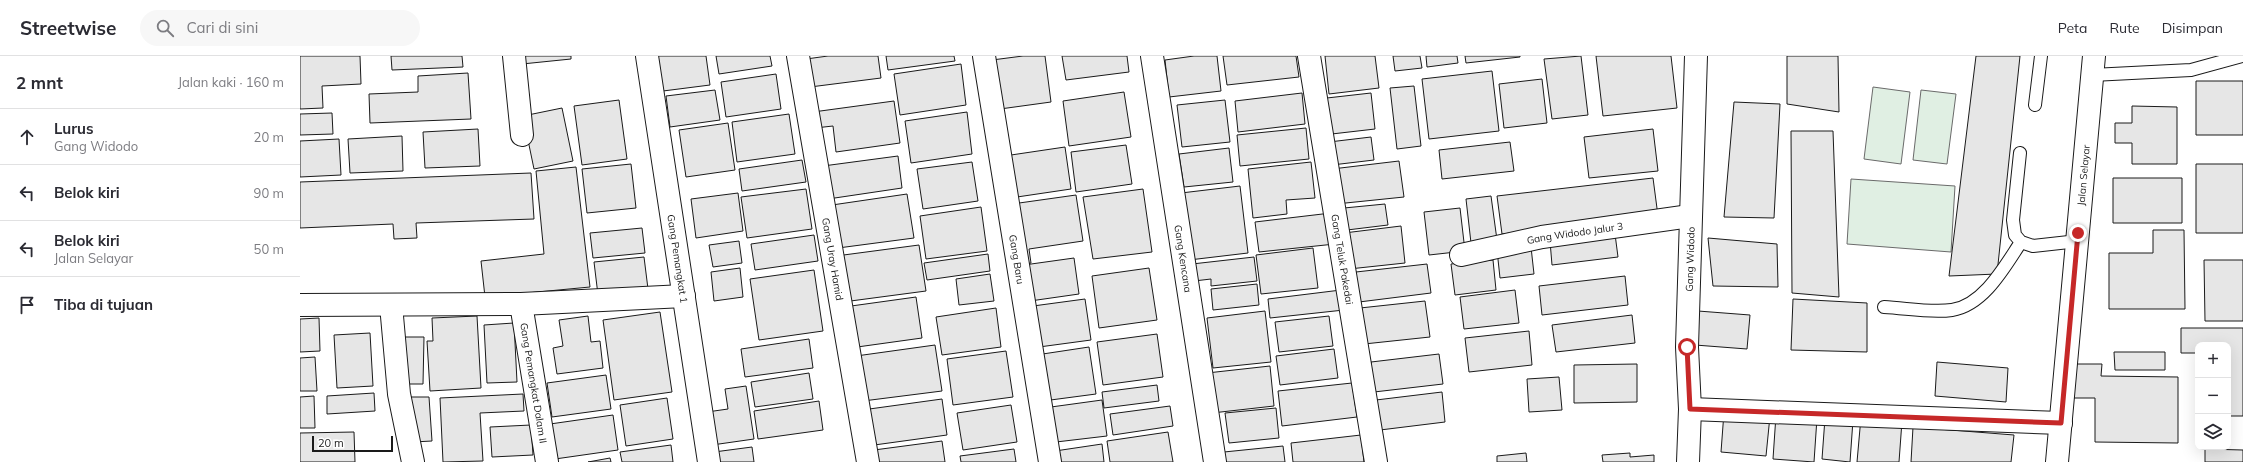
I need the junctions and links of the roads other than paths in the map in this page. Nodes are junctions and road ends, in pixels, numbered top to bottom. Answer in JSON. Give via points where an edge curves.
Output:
{"nodes":[{"id":1,"x":514,"y":56,"type":"edge"},
{"id":2,"x":647,"y":56,"type":"edge"},
{"id":3,"x":798,"y":56,"type":"edge"},
{"id":4,"x":984,"y":56,"type":"edge"},
{"id":5,"x":1152,"y":56,"type":"edge"},
{"id":6,"x":1309,"y":56,"type":"edge"},
{"id":7,"x":1696,"y":56,"type":"edge"},
{"id":8,"x":2041,"y":56,"type":"edge"},
{"id":9,"x":2242,"y":56,"type":"edge"},
{"id":10,"x":2093,"y":66,"type":"edge"},
{"id":11,"x":2035,"y":105,"type":"dead end"},
{"id":12,"x":522,"y":135,"type":"dead end"},
{"id":13,"x":2020,"y":153,"type":"dead end"},
{"id":14,"x":1690,"y":216,"type":"junction"},
{"id":15,"x":2078,"y":240,"type":"junction"},
{"id":16,"x":2021,"y":242,"type":"junction"},
{"id":17,"x":1461,"y":255,"type":"dead end"},
{"id":18,"x":684,"y":296,"type":"junction"},
{"id":19,"x":520,"y":304,"type":"junction"},
{"id":20,"x":300,"y":305,"type":"edge"},
{"id":21,"x":391,"y":305,"type":"junction"},
{"id":22,"x":1884,"y":307,"type":"dead end"},
{"id":23,"x":1690,"y":409,"type":"junction"},
{"id":24,"x":2061,"y":423,"type":"junction"},
{"id":25,"x":413,"y":462,"type":"edge"},
{"id":26,"x":547,"y":462,"type":"edge"},
{"id":27,"x":709,"y":462,"type":"edge"},
{"id":28,"x":868,"y":462,"type":"edge"},
{"id":29,"x":1050,"y":462,"type":"edge"},
{"id":30,"x":1215,"y":462,"type":"edge"},
{"id":31,"x":1376,"y":462,"type":"edge"},
{"id":32,"x":1688,"y":462,"type":"edge"},
{"id":33,"x":2057,"y":462,"type":"edge"}],
"edges":[{"from":1,"to":12,"type":"street"},
{"from":2,"to":18,"type":"street","name":"Gang Pemangkat 1"},
{"from":3,"to":28,"type":"street","name":"Gang Uray Hamid"},
{"from":4,"to":29,"type":"street","name":"Gang Baru"},
{"from":5,"to":30,"type":"street","name":"Gang Kencana"},
{"from":6,"to":31,"type":"street","name":"Gang Teluk Pakedai"},
{"from":7,"to":14,"type":"street","name":"Gang Widodo"},
{"from":8,"to":11,"type":"lane"},
{"from":9,"to":10,"type":"lane","via":[[2191,70]]},
{"from":10,"to":15,"type":"street","name":"Jalan Selayar"},
{"from":13,"to":16,"type":"lane","via":[[2013,227]]},
{"from":14,"to":17,"type":"street","name":"Gang Widodo Jalur 3","via":[[1542,237]]},
{"from":14,"to":23,"type":"street","name":"Gang Widodo","via":[[1687,347]]},
{"from":15,"to":16,"type":"lane","via":[[2033,246]]},
{"from":15,"to":24,"type":"street","name":"Jalan Selayar"},
{"from":16,"to":22,"type":"lane","via":[[1982,294],[1962,307],[1937,310]]},
{"from":18,"to":19,"type":"street"},
{"from":18,"to":27,"type":"street","name":"Gang Pemangkat 1"},
{"from":19,"to":21,"type":"street"},
{"from":19,"to":26,"type":"street","name":"Gang Pemangkat Dalam II"},
{"from":20,"to":21,"type":"street"},
{"from":21,"to":25,"type":"street","via":[[399,394]]},
{"from":23,"to":24,"type":"street"},
{"from":23,"to":32,"type":"street","name":"Gang Widodo"},
{"from":24,"to":33,"type":"street","name":"Jalan Selayar"}]}
